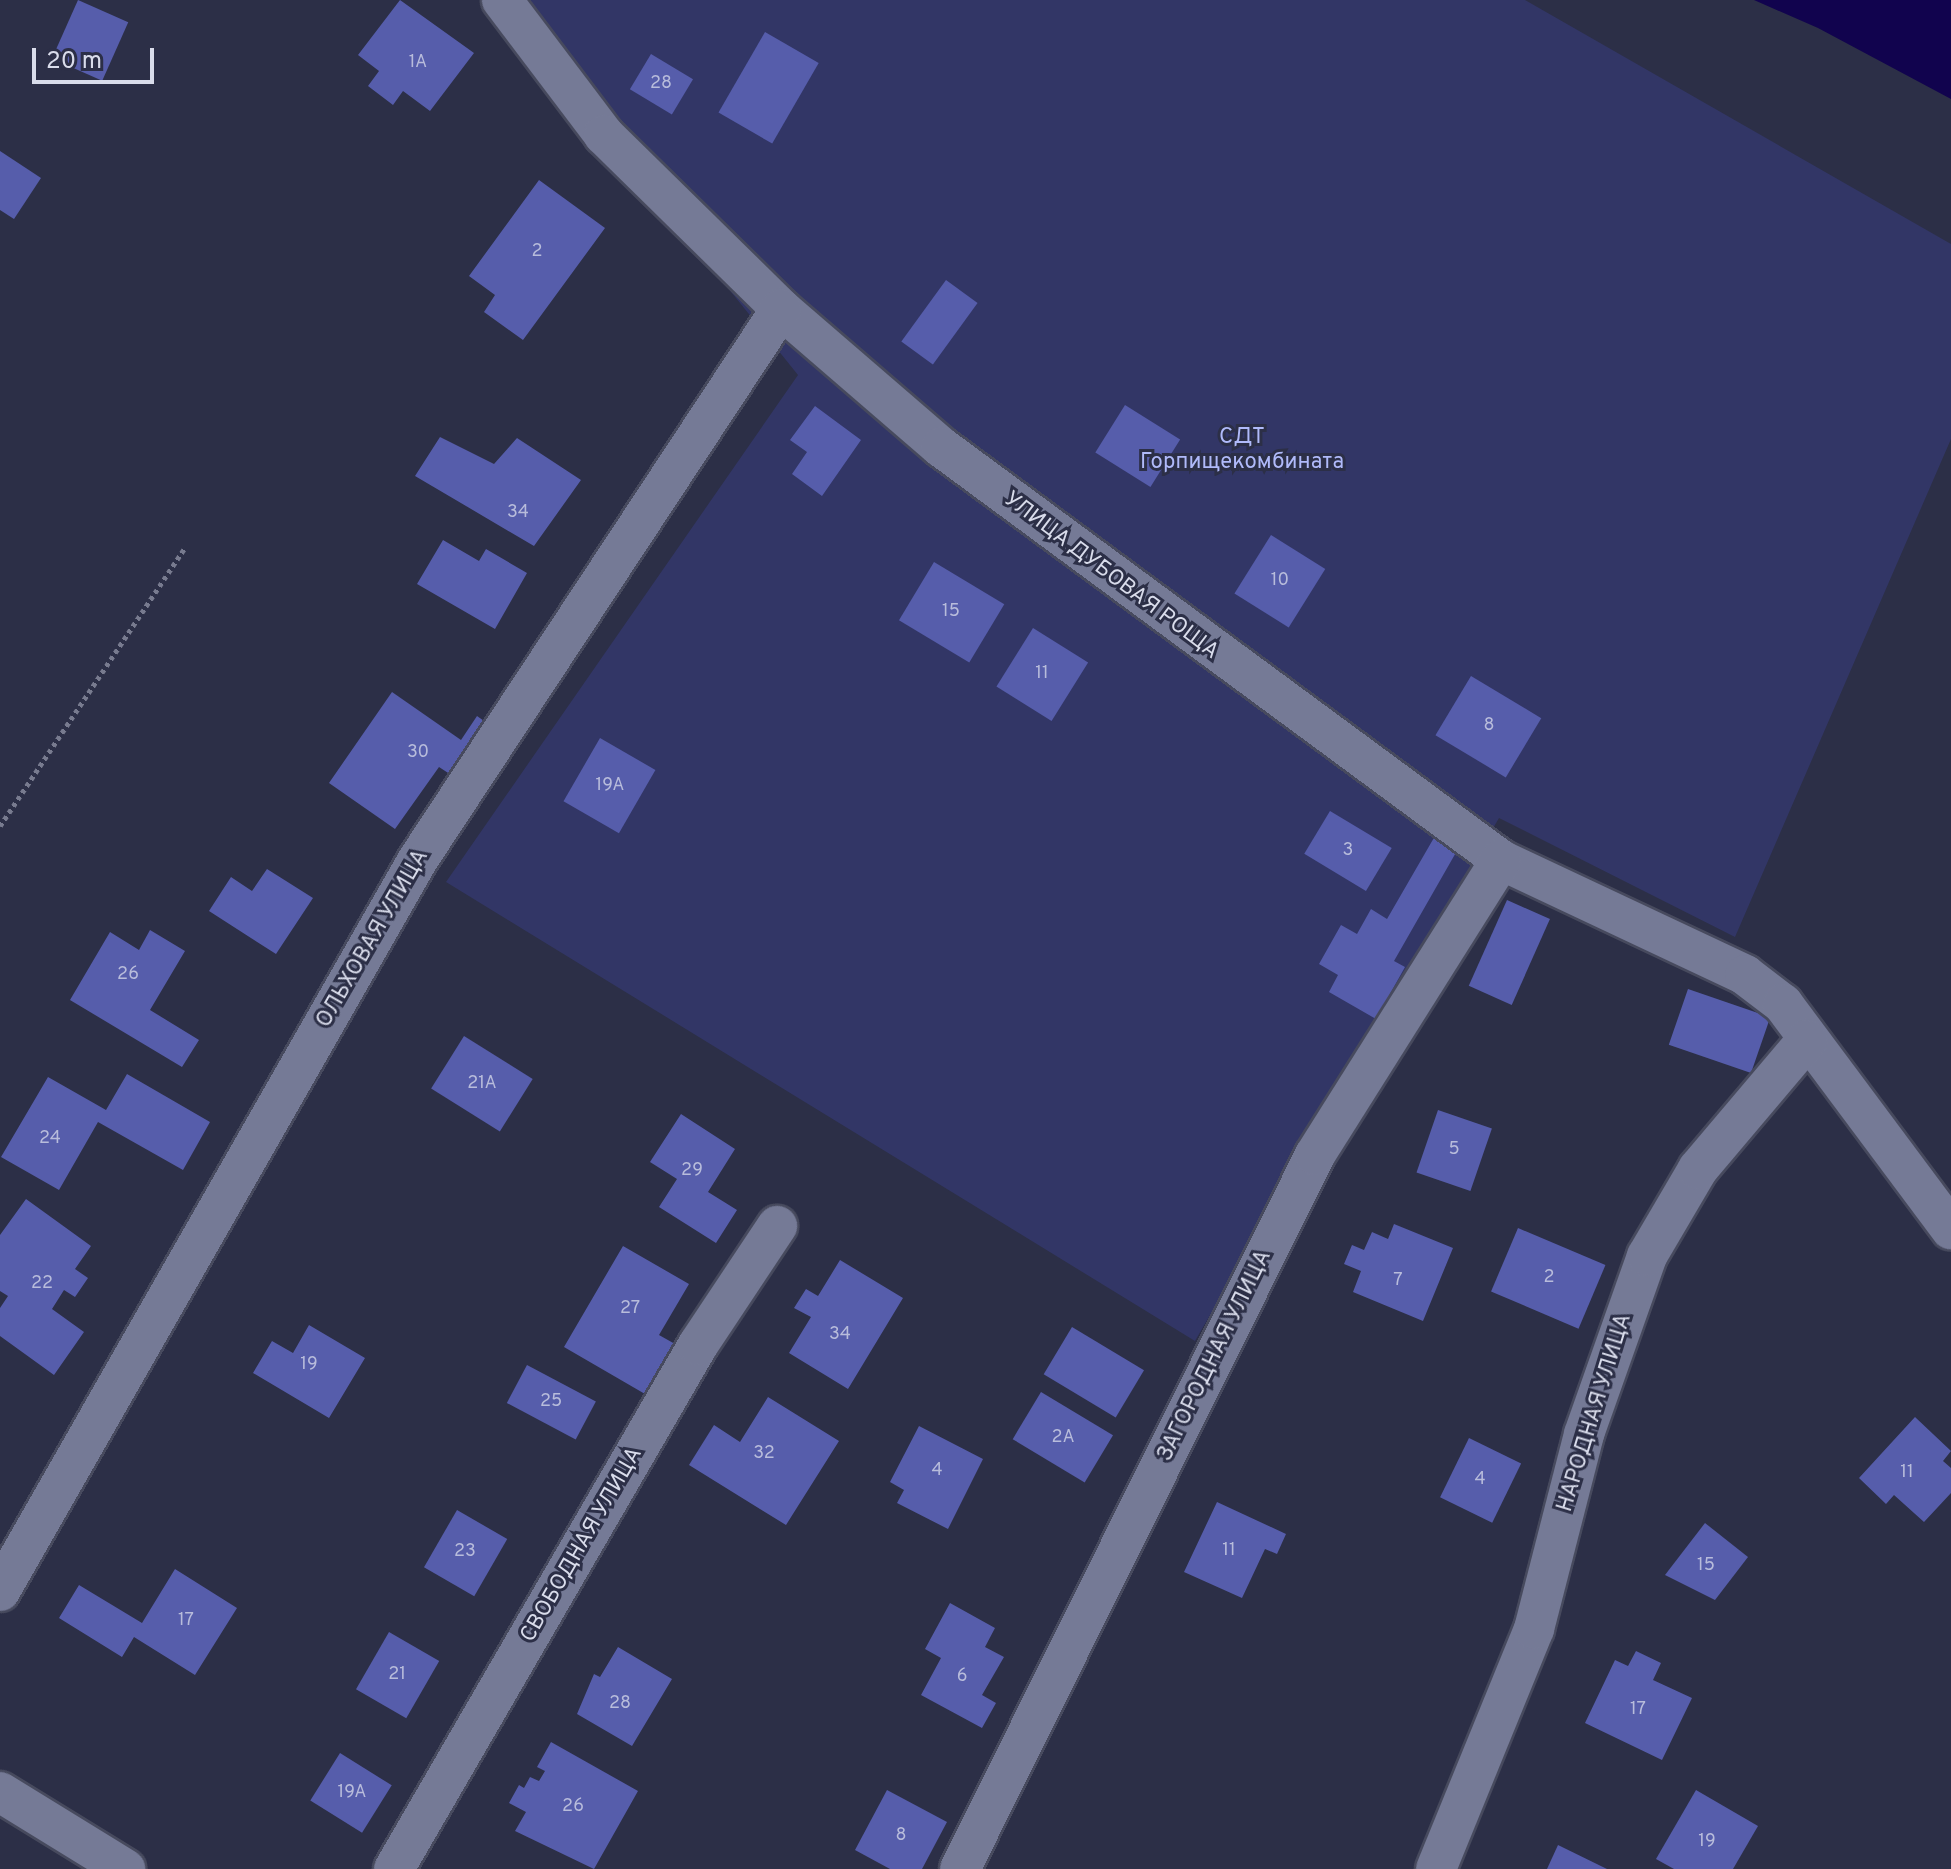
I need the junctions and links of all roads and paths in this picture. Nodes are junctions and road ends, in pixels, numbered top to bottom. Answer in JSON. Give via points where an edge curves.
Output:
{"nodes":[{"id":1,"x":502,"y":0,"type":"edge"},
{"id":2,"x":781,"y":309,"type":"junction"},
{"id":3,"x":185,"y":548,"type":"dead end"},
{"id":4,"x":0,"y":826,"type":"edge"},
{"id":5,"x":1501,"y":860,"type":"junction"},
{"id":6,"x":1807,"y":1040,"type":"junction"},
{"id":7,"x":777,"y":1226,"type":"dead end"},
{"id":8,"x":1951,"y":1229,"type":"edge"},
{"id":9,"x":0,"y":1591,"type":"edge"},
{"id":10,"x":0,"y":1792,"type":"edge"},
{"id":11,"x":125,"y":1869,"type":"edge"},
{"id":12,"x":394,"y":1869,"type":"edge"},
{"id":13,"x":960,"y":1869,"type":"edge"},
{"id":14,"x":1436,"y":1869,"type":"edge"}],
"edges":[{"from":1,"to":2,"type":"street","name":"УЛИЦА ДУБОВАЯ РОЩА","via":[[604,135]]},
{"from":2,"to":5,"type":"street","name":"УЛИЦА ДУБОВАЯ РОЩА","via":[[941,447],[1146,605]]},
{"from":2,"to":9,"type":"street","name":"ОЛЬХОВАЯ УЛИЦА","via":[[417,861]]},
{"from":3,"to":4,"type":"path"},
{"from":5,"to":6,"type":"street","name":"УЛИЦА ДУБОВАЯ РОЩА","via":[[1745,975],[1783,1004]]},
{"from":5,"to":13,"type":"street","name":"ЗАГОРОДНАЯ УЛИЦА","via":[[1315,1155]]},
{"from":6,"to":8,"type":"street","name":"УЛИЦА ДУБОВАЯ РОЩА"},
{"from":6,"to":14,"type":"street","name":"НАРОДНАЯ УЛИЦА","via":[[1698,1169],[1647,1256],[1584,1434],[1534,1629]]},
{"from":7,"to":12,"type":"street","name":"СВОБОДНАЯ УЛИЦА","via":[[698,1345]]},
{"from":10,"to":11,"type":"street"}]}
